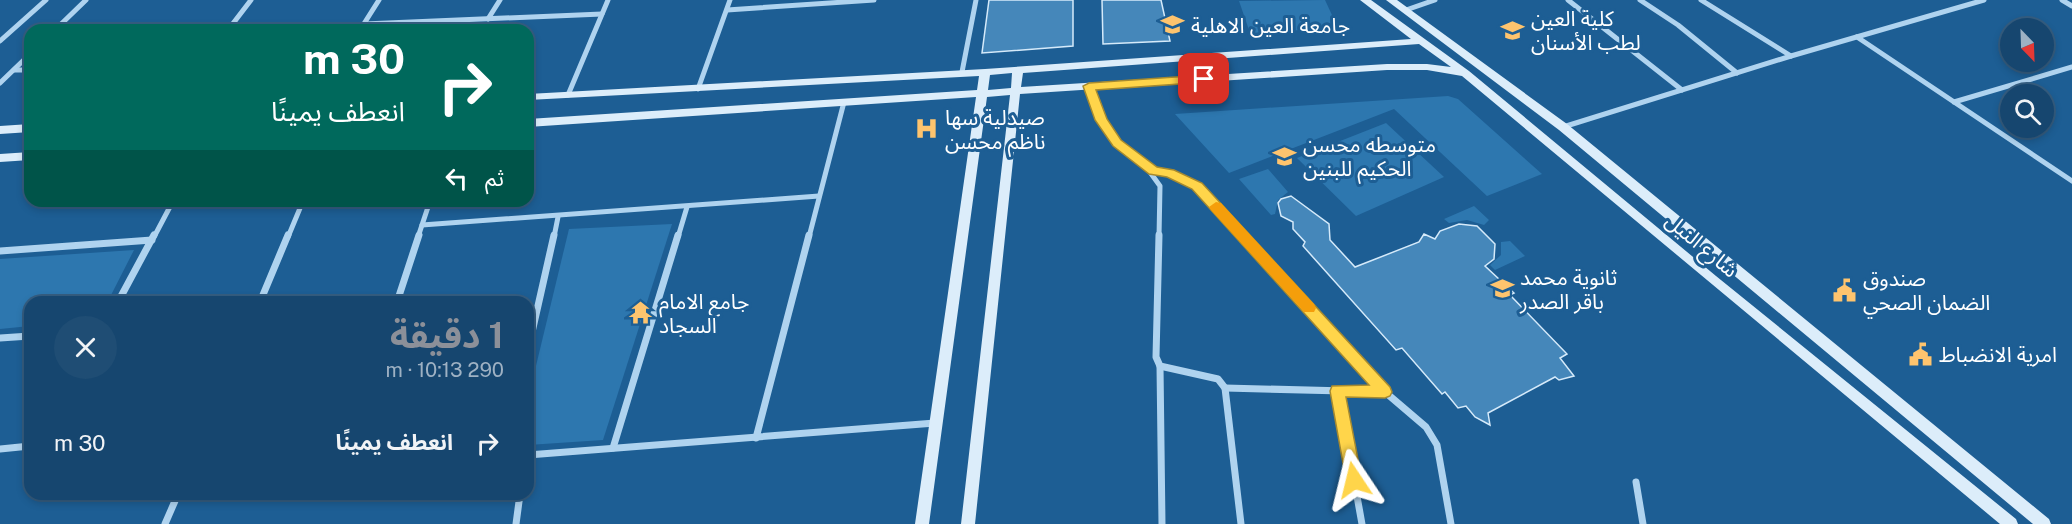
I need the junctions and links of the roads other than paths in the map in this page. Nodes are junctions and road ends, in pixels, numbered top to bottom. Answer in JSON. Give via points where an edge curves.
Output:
{"nodes":[{"id":1,"x":46,"y":0,"type":"edge"},
{"id":2,"x":86,"y":0,"type":"edge"},
{"id":3,"x":250,"y":0,"type":"edge"},
{"id":4,"x":379,"y":0,"type":"edge"},
{"id":5,"x":500,"y":0,"type":"edge"},
{"id":6,"x":608,"y":0,"type":"edge"},
{"id":7,"x":730,"y":0,"type":"edge"},
{"id":8,"x":874,"y":0,"type":"edge"},
{"id":9,"x":976,"y":0,"type":"edge"},
{"id":10,"x":1365,"y":0,"type":"edge"},
{"id":11,"x":1391,"y":0,"type":"edge"},
{"id":12,"x":1435,"y":0,"type":"edge"},
{"id":13,"x":1568,"y":0,"type":"edge"},
{"id":14,"x":1640,"y":0,"type":"edge"},
{"id":15,"x":1701,"y":0,"type":"edge"},
{"id":16,"x":1984,"y":0,"type":"edge"},
{"id":17,"x":2062,"y":0,"type":"edge"},
{"id":18,"x":849,"y":1,"type":"edge"},
{"id":19,"x":2072,"y":6,"type":"edge"},
{"id":20,"x":727,"y":10,"type":"junction"},
{"id":21,"x":1406,"y":10,"type":"junction"},
{"id":22,"x":602,"y":14,"type":"junction"},
{"id":23,"x":488,"y":19,"type":"junction"},
{"id":24,"x":61,"y":24,"type":"edge"},
{"id":25,"x":232,"y":24,"type":"edge"},
{"id":26,"x":364,"y":24,"type":"joint"},
{"id":27,"x":1857,"y":37,"type":"junction"},
{"id":28,"x":0,"y":40,"type":"edge"},
{"id":29,"x":1422,"y":41,"type":"junction"},
{"id":30,"x":1791,"y":56,"type":"junction"},
{"id":31,"x":24,"y":60,"type":"edge"},
{"id":32,"x":2072,"y":67,"type":"edge"},
{"id":33,"x":1018,"y":69,"type":"junction"},
{"id":34,"x":14,"y":70,"type":"junction"},
{"id":35,"x":24,"y":70,"type":"edge"},
{"id":36,"x":962,"y":72,"type":"junction"},
{"id":37,"x":985,"y":72,"type":"junction"},
{"id":38,"x":1465,"y":73,"type":"junction"},
{"id":39,"x":1737,"y":73,"type":"junction"},
{"id":40,"x":0,"y":83,"type":"edge"},
{"id":41,"x":1089,"y":86,"type":"junction"},
{"id":42,"x":698,"y":89,"type":"junction"},
{"id":43,"x":1682,"y":90,"type":"junction"},
{"id":44,"x":1016,"y":91,"type":"junction"},
{"id":45,"x":982,"y":93,"type":"junction"},
{"id":46,"x":568,"y":95,"type":"junction"},
{"id":47,"x":534,"y":97,"type":"edge"},
{"id":48,"x":844,"y":102,"type":"junction"},
{"id":49,"x":1953,"y":102,"type":"junction"},
{"id":50,"x":534,"y":123,"type":"edge"},
{"id":51,"x":1563,"y":127,"type":"junction"},
{"id":52,"x":24,"y":128,"type":"edge"},
{"id":53,"x":0,"y":130,"type":"edge"},
{"id":54,"x":24,"y":156,"type":"edge"},
{"id":55,"x":0,"y":158,"type":"edge"},
{"id":56,"x":1153,"y":171,"type":"junction"},
{"id":57,"x":2071,"y":179,"type":"edge"},
{"id":58,"x":819,"y":196,"type":"junction"},
{"id":59,"x":170,"y":207,"type":"edge"},
{"id":60,"x":300,"y":207,"type":"edge"},
{"id":61,"x":428,"y":207,"type":"edge"},
{"id":62,"x":687,"y":207,"type":"junction"},
{"id":63,"x":558,"y":217,"type":"junction"},
{"id":64,"x":422,"y":225,"type":"junction"},
{"id":65,"x":152,"y":240,"type":"junction"},
{"id":66,"x":0,"y":251,"type":"edge"},
{"id":67,"x":1734,"y":269,"type":"junction"},
{"id":68,"x":1712,"y":279,"type":"junction"},
{"id":69,"x":121,"y":296,"type":"edge"},
{"id":70,"x":263,"y":296,"type":"edge"},
{"id":71,"x":399,"y":296,"type":"edge"},
{"id":72,"x":534,"y":323,"type":"edge"},
{"id":73,"x":24,"y":336,"type":"edge"},
{"id":74,"x":0,"y":338,"type":"edge"},
{"id":75,"x":1160,"y":366,"type":"junction"},
{"id":76,"x":1225,"y":388,"type":"junction"},
{"id":77,"x":1338,"y":391,"type":"junction"},
{"id":78,"x":1385,"y":392,"type":"junction"},
{"id":79,"x":936,"y":423,"type":"junction"},
{"id":80,"x":756,"y":438,"type":"junction"},
{"id":81,"x":24,"y":446,"type":"edge"},
{"id":82,"x":0,"y":448,"type":"edge"},
{"id":83,"x":613,"y":448,"type":"junction"},
{"id":84,"x":534,"y":455,"type":"edge"},
{"id":85,"x":1636,"y":482,"type":"dead end"},
{"id":86,"x":175,"y":500,"type":"edge"},
{"id":87,"x":519,"y":500,"type":"edge"},
{"id":88,"x":165,"y":524,"type":"edge"},
{"id":89,"x":516,"y":524,"type":"edge"},
{"id":90,"x":921,"y":524,"type":"edge"},
{"id":91,"x":968,"y":524,"type":"edge"},
{"id":92,"x":1162,"y":524,"type":"edge"},
{"id":93,"x":1241,"y":524,"type":"edge"},
{"id":94,"x":1362,"y":524,"type":"edge"},
{"id":95,"x":1451,"y":524,"type":"edge"},
{"id":96,"x":1643,"y":524,"type":"edge"},
{"id":97,"x":2011,"y":524,"type":"edge"},
{"id":98,"x":2044,"y":524,"type":"edge"}],
"edges":[{"from":1,"to":28,"type":"street"},
{"from":2,"to":24,"type":"street"},
{"from":3,"to":25,"type":"street"},
{"from":4,"to":26,"type":"street"},
{"from":5,"to":23,"type":"street"},
{"from":6,"to":22,"type":"street"},
{"from":7,"to":20,"type":"street"},
{"from":8,"to":18,"type":"street"},
{"from":9,"to":36,"type":"street"},
{"from":10,"to":29,"type":"main road","name":"شارع النيل"},
{"from":11,"to":21,"type":"main road"},
{"from":12,"to":21,"type":"street"},
{"from":13,"to":43,"type":"street"},
{"from":14,"to":39,"type":"street"},
{"from":15,"to":30,"type":"street"},
{"from":16,"to":27,"type":"street"},
{"from":17,"to":19,"type":"street"},
{"from":18,"to":20,"type":"street"},
{"from":20,"to":42,"type":"street"},
{"from":21,"to":51,"type":"main road"},
{"from":22,"to":23,"type":"street"},
{"from":22,"to":46,"type":"street"},
{"from":23,"to":26,"type":"street"},
{"from":27,"to":30,"type":"street"},
{"from":27,"to":49,"type":"street"},
{"from":29,"to":33,"type":"main road"},
{"from":29,"to":38,"type":"main road","name":"شارع النيل"},
{"from":30,"to":39,"type":"street"},
{"from":31,"to":34,"type":"street"},
{"from":32,"to":49,"type":"street"},
{"from":33,"to":37,"type":"main road"},
{"from":33,"to":44,"type":"main road"},
{"from":34,"to":35,"type":"street"},
{"from":34,"to":40,"type":"street"},
{"from":36,"to":37,"type":"main road"},
{"from":36,"to":42,"type":"main road"},
{"from":37,"to":45,"type":"main road"},
{"from":38,"to":41,"type":"main road","via":[[1397,67]]},
{"from":38,"to":68,"type":"main road","name":"شارع النيل"},
{"from":39,"to":43,"type":"street"},
{"from":41,"to":44,"type":"main road"},
{"from":41,"to":56,"type":"street","via":[[1101,120],[1117,143]]},
{"from":42,"to":46,"type":"main road"},
{"from":43,"to":51,"type":"street"},
{"from":44,"to":45,"type":"main road"},
{"from":44,"to":91,"type":"main road"},
{"from":45,"to":48,"type":"main road"},
{"from":45,"to":79,"type":"main road"},
{"from":46,"to":47,"type":"main road"},
{"from":48,"to":50,"type":"main road"},
{"from":48,"to":58,"type":"street"},
{"from":49,"to":57,"type":"street"},
{"from":51,"to":67,"type":"main road"},
{"from":52,"to":53,"type":"main road"},
{"from":54,"to":55,"type":"main road"},
{"from":56,"to":75,"type":"street","via":[[1160,186],[1156,357]]},
{"from":56,"to":78,"type":"street","via":[[1170,173],[1197,186]]},
{"from":58,"to":62,"type":"street"},
{"from":58,"to":80,"type":"street"},
{"from":59,"to":65,"type":"street"},
{"from":60,"to":70,"type":"street"},
{"from":61,"to":64,"type":"street"},
{"from":62,"to":63,"type":"street"},
{"from":62,"to":83,"type":"street"},
{"from":63,"to":64,"type":"street"},
{"from":63,"to":72,"type":"street"},
{"from":64,"to":71,"type":"street"},
{"from":65,"to":66,"type":"street"},
{"from":65,"to":69,"type":"street"},
{"from":67,"to":68,"type":"main road"},
{"from":67,"to":98,"type":"main road"},
{"from":68,"to":97,"type":"main road","name":"شارع النيل"},
{"from":73,"to":74,"type":"street"},
{"from":75,"to":76,"type":"street","via":[[1218,379]]},
{"from":75,"to":92,"type":"street"},
{"from":76,"to":77,"type":"street"},
{"from":76,"to":93,"type":"street"},
{"from":77,"to":78,"type":"street"},
{"from":77,"to":94,"type":"street"},
{"from":78,"to":95,"type":"street","via":[[1426,428],[1437,445]]},
{"from":79,"to":80,"type":"street"},
{"from":79,"to":90,"type":"main road"},
{"from":80,"to":83,"type":"street"},
{"from":81,"to":82,"type":"street"},
{"from":83,"to":84,"type":"street"},
{"from":85,"to":96,"type":"street"},
{"from":86,"to":88,"type":"street"},
{"from":87,"to":89,"type":"street"}]}
